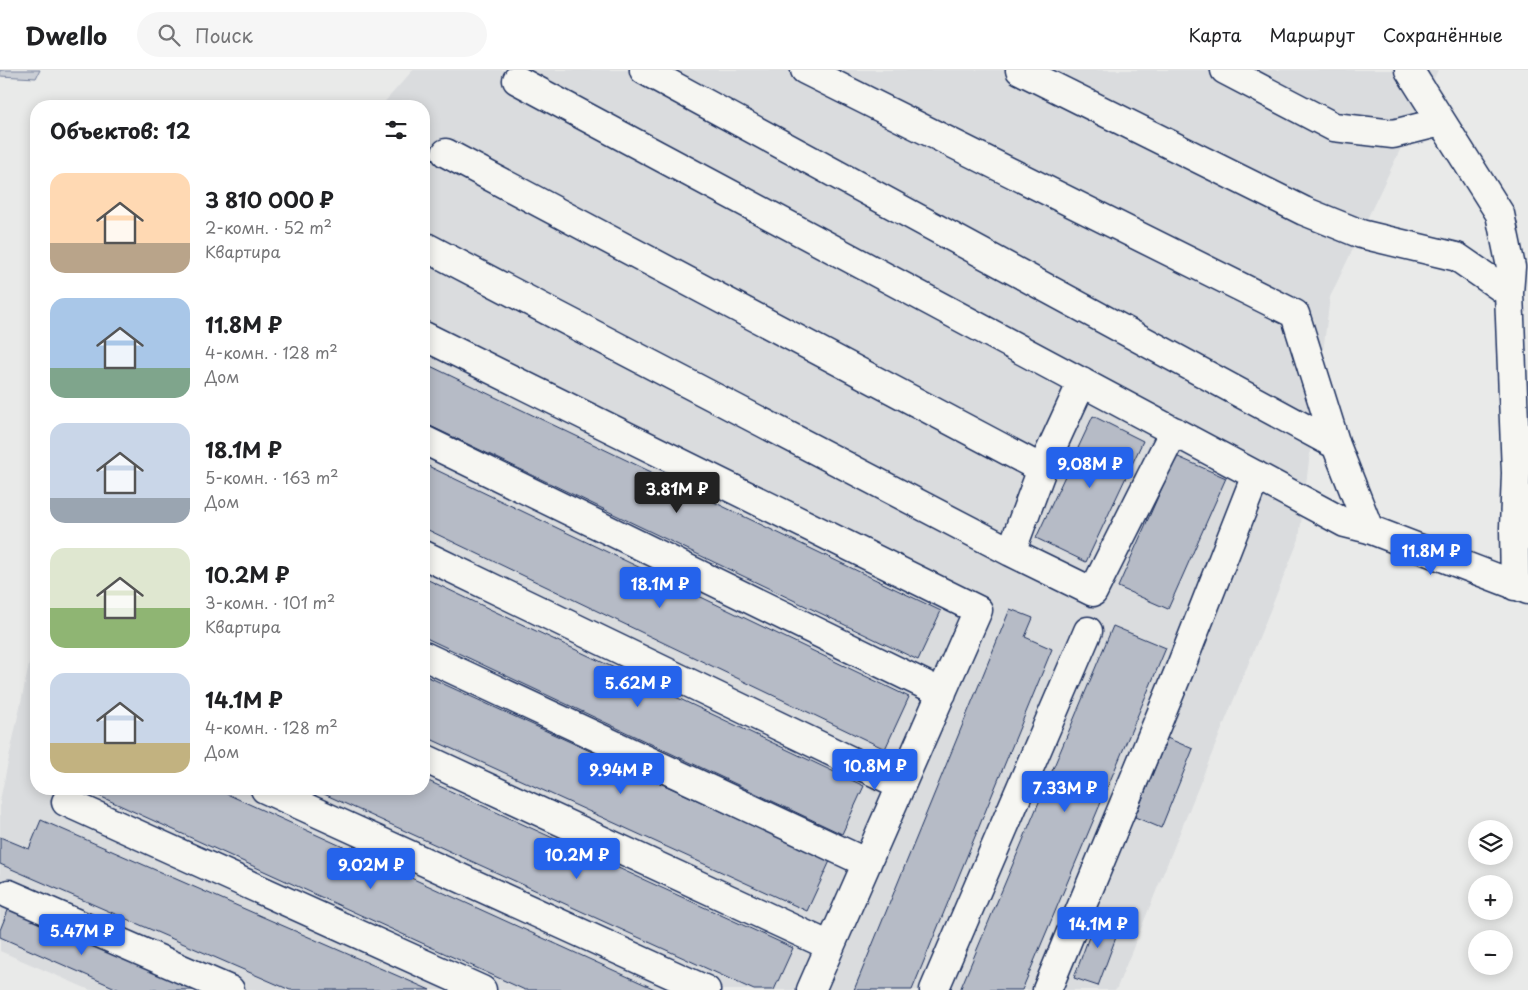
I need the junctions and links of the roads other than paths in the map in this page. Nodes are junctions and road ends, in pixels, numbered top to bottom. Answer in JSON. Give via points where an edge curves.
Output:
{"nodes":[{"id":1,"x":644,"y":70,"type":"edge"},
{"id":2,"x":805,"y":70,"type":"edge"},
{"id":3,"x":1020,"y":70,"type":"edge"},
{"id":4,"x":1225,"y":70,"type":"edge"},
{"id":5,"x":1409,"y":70,"type":"edge"},
{"id":6,"x":517,"y":80,"type":"dead end"},
{"id":7,"x":1441,"y":122,"type":"junction"},
{"id":8,"x":446,"y":153,"type":"dead end"},
{"id":9,"x":430,"y":249,"type":"edge"},
{"id":10,"x":1509,"y":293,"type":"junction"},
{"id":11,"x":430,"y":339,"type":"edge"},
{"id":12,"x":1082,"y":382,"type":"junction"},
{"id":13,"x":1174,"y":431,"type":"junction"},
{"id":14,"x":430,"y":443,"type":"edge"},
{"id":15,"x":1336,"y":445,"type":"junction"},
{"id":16,"x":1042,"y":469,"type":"junction"},
{"id":17,"x":1256,"y":475,"type":"junction"},
{"id":18,"x":1357,"y":526,"type":"junction"},
{"id":19,"x":1011,"y":552,"type":"junction"},
{"id":20,"x":430,"y":558,"type":"edge"},
{"id":21,"x":1521,"y":588,"type":"edge"},
{"id":22,"x":1088,"y":631,"type":"dead end"},
{"id":23,"x":430,"y":659,"type":"edge"},
{"id":24,"x":942,"y":693,"type":"junction"},
{"id":25,"x":430,"y":761,"type":"edge"},
{"id":26,"x":901,"y":785,"type":"junction"},
{"id":27,"x":277,"y":795,"type":"edge"},
{"id":28,"x":66,"y":802,"type":"dead end"},
{"id":29,"x":867,"y":863,"type":"junction"},
{"id":30,"x":10,"y":894,"type":"dead end"},
{"id":31,"x":830,"y":946,"type":"junction"},
{"id":32,"x":230,"y":990,"type":"edge"},
{"id":33,"x":482,"y":990,"type":"edge"},
{"id":34,"x":706,"y":990,"type":"edge"},
{"id":35,"x":811,"y":990,"type":"edge"},
{"id":36,"x":934,"y":990,"type":"edge"},
{"id":37,"x":1046,"y":990,"type":"edge"}],
"edges":[{"from":1,"to":15,"type":"street"},
{"from":2,"to":15,"type":"street","via":[[1295,314]]},
{"from":3,"to":10,"type":"street","via":[[1304,211],[1361,234],[1457,257]]},
{"from":4,"to":7,"type":"street","via":[[1334,127],[1393,134]]},
{"from":5,"to":7,"type":"street"},
{"from":6,"to":12,"type":"street"},
{"from":7,"to":10,"type":"street","via":[[1500,214],[1511,267]]},
{"from":8,"to":16,"type":"street"},
{"from":9,"to":19,"type":"street"},
{"from":10,"to":21,"type":"street","via":[[1516,472],[1514,528]]},
{"from":11,"to":24,"type":"street","via":[[978,610]]},
{"from":12,"to":13,"type":"street"},
{"from":12,"to":16,"type":"street"},
{"from":13,"to":17,"type":"street"},
{"from":13,"to":19,"type":"street","via":[[1093,592]]},
{"from":14,"to":24,"type":"street"},
{"from":15,"to":18,"type":"street"},
{"from":16,"to":19,"type":"street"},
{"from":17,"to":18,"type":"street"},
{"from":17,"to":37,"type":"street","via":[[1182,666]]},
{"from":18,"to":21,"type":"street"},
{"from":20,"to":26,"type":"street"},
{"from":22,"to":36,"type":"street"},
{"from":23,"to":29,"type":"street"},
{"from":24,"to":26,"type":"street"},
{"from":25,"to":31,"type":"street"},
{"from":26,"to":29,"type":"street"},
{"from":27,"to":34,"type":"street"},
{"from":28,"to":33,"type":"street"},
{"from":29,"to":31,"type":"street"},
{"from":30,"to":32,"type":"street"},
{"from":31,"to":35,"type":"street"}]}
